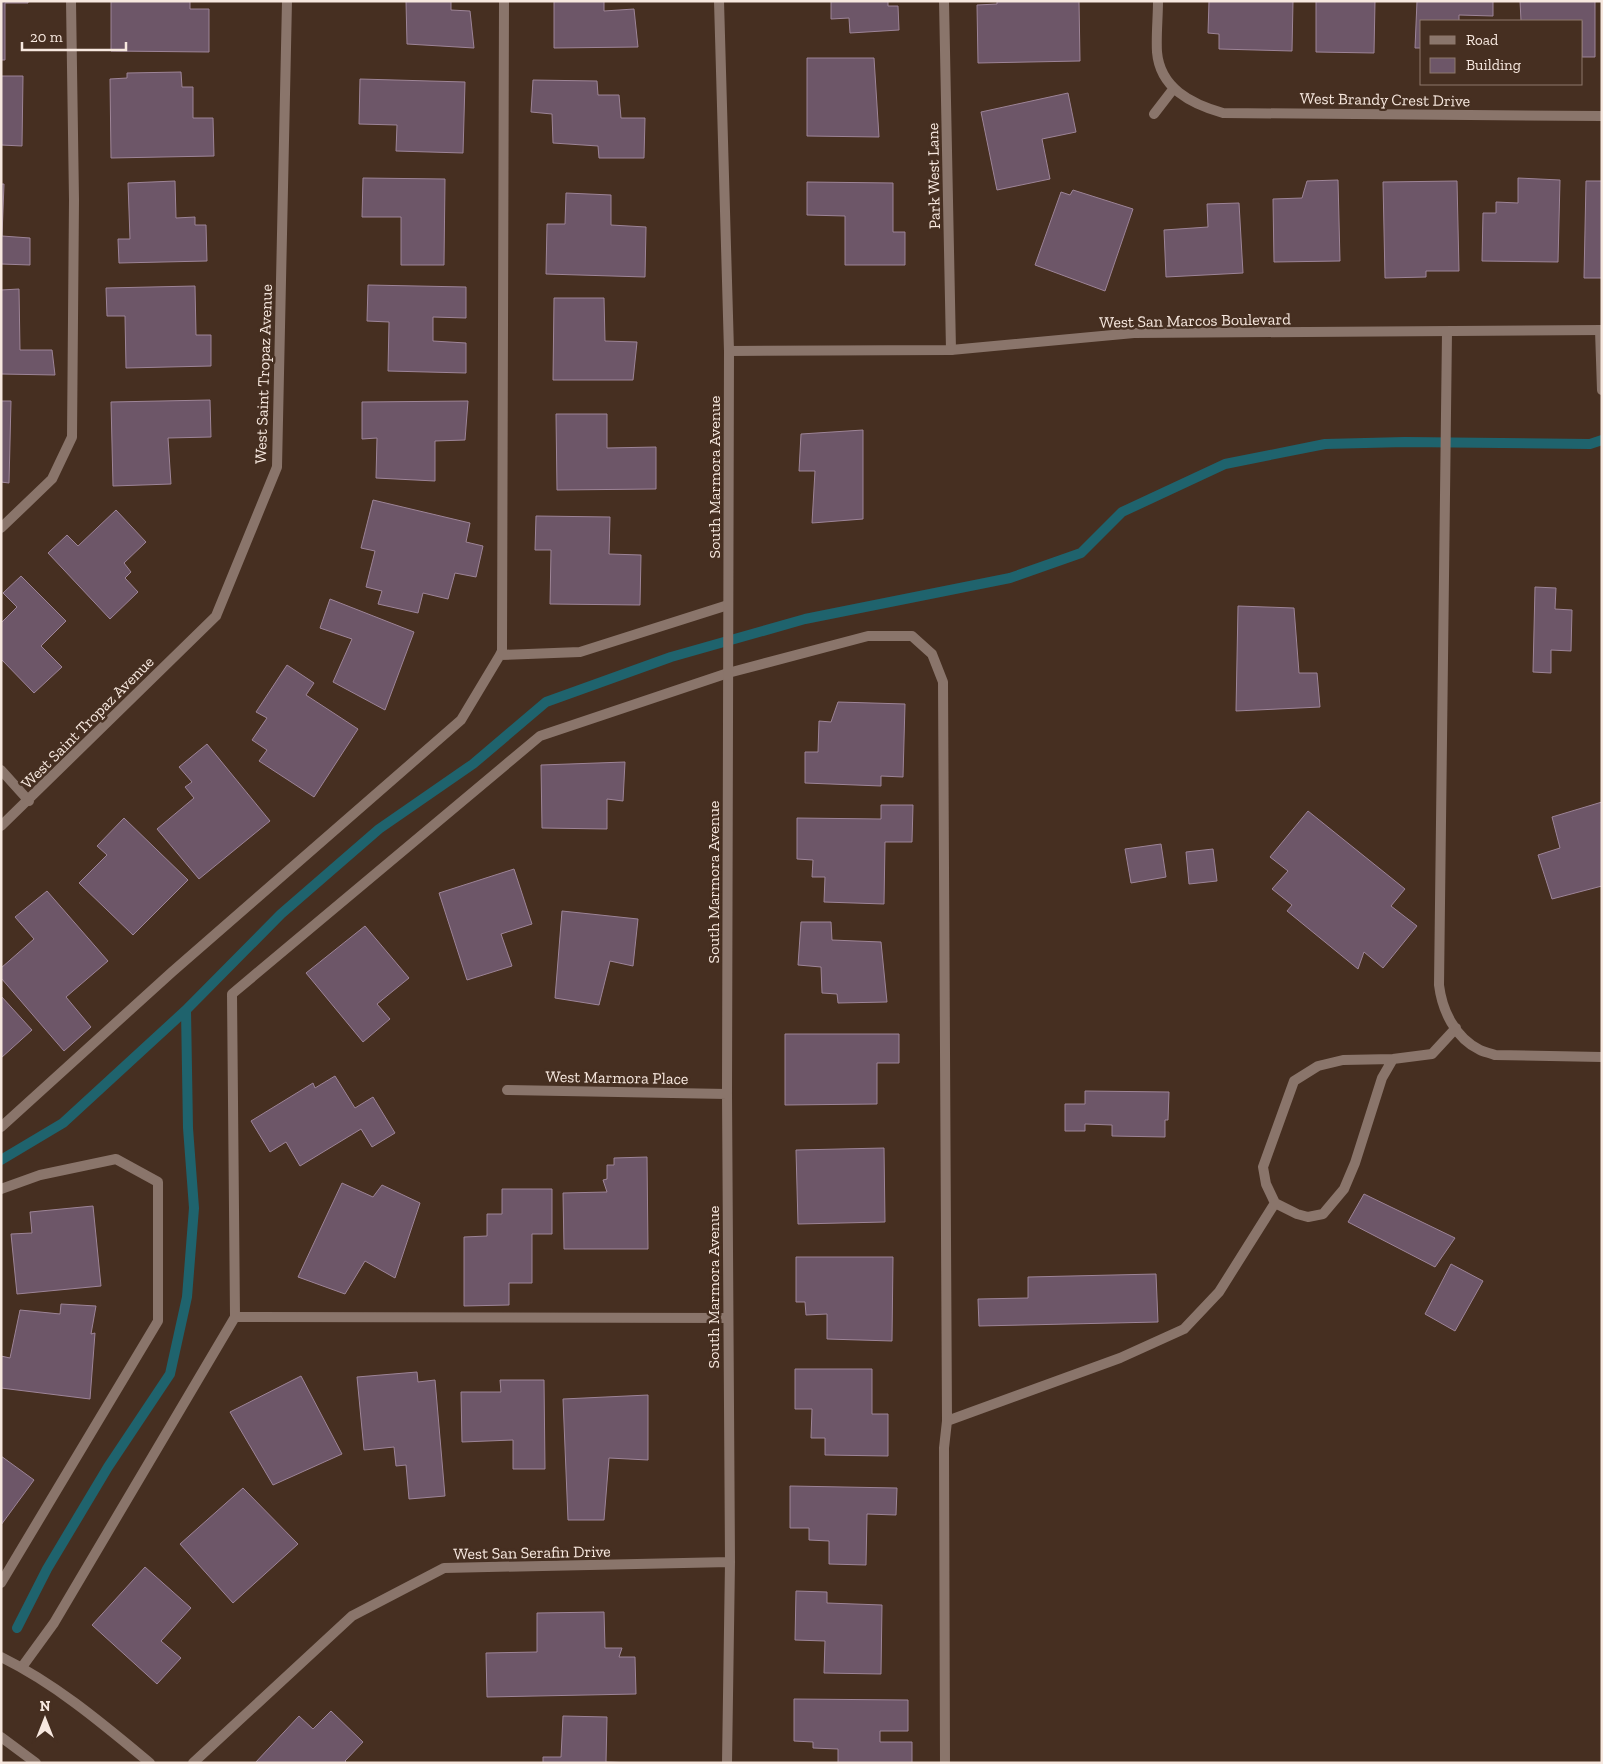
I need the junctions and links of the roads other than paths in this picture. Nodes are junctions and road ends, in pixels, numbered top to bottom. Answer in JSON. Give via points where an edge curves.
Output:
{"nodes":[{"id":1,"x":71,"y":1,"type":"edge"},
{"id":2,"x":287,"y":1,"type":"edge"},
{"id":3,"x":504,"y":1,"type":"edge"},
{"id":4,"x":719,"y":1,"type":"edge"},
{"id":5,"x":944,"y":1,"type":"edge"},
{"id":6,"x":1158,"y":1,"type":"edge"},
{"id":7,"x":1174,"y":88,"type":"junction"},
{"id":8,"x":1154,"y":114,"type":"dead end"},
{"id":9,"x":1602,"y":116,"type":"edge"},
{"id":10,"x":1601,"y":330,"type":"edge"},
{"id":11,"x":1447,"y":332,"type":"junction"},
{"id":12,"x":951,"y":350,"type":"junction"},
{"id":13,"x":729,"y":351,"type":"junction"},
{"id":14,"x":1602,"y":390,"type":"edge"},
{"id":15,"x":1,"y":528,"type":"edge"},
{"id":16,"x":728,"y":605,"type":"junction"},
{"id":17,"x":500,"y":655,"type":"junction"},
{"id":18,"x":728,"y":673,"type":"junction"},
{"id":19,"x":1,"y":770,"type":"edge"},
{"id":20,"x":29,"y":800,"type":"junction"},
{"id":21,"x":1,"y":826,"type":"edge"},
{"id":22,"x":1456,"y":1028,"type":"junction"},
{"id":23,"x":1602,"y":1057,"type":"edge"},
{"id":24,"x":1393,"y":1059,"type":"junction"},
{"id":25,"x":507,"y":1090,"type":"dead end"},
{"id":26,"x":727,"y":1094,"type":"junction"},
{"id":27,"x":1,"y":1127,"type":"edge"},
{"id":28,"x":1,"y":1189,"type":"edge"},
{"id":29,"x":1275,"y":1204,"type":"junction"},
{"id":30,"x":235,"y":1317,"type":"junction"},
{"id":31,"x":728,"y":1318,"type":"junction"},
{"id":32,"x":947,"y":1421,"type":"junction"},
{"id":33,"x":730,"y":1562,"type":"junction"},
{"id":34,"x":1,"y":1583,"type":"edge"},
{"id":35,"x":1,"y":1657,"type":"edge"},
{"id":36,"x":22,"y":1667,"type":"junction"},
{"id":37,"x":1,"y":1737,"type":"edge"},
{"id":38,"x":36,"y":1763,"type":"edge"},
{"id":39,"x":150,"y":1763,"type":"edge"},
{"id":40,"x":193,"y":1763,"type":"edge"},
{"id":41,"x":727,"y":1763,"type":"edge"},
{"id":42,"x":945,"y":1763,"type":"edge"}],
"edges":[{"from":1,"to":15,"type":"street","via":[[74,200],[72,437],[52,479]]},
{"from":2,"to":20,"type":"street","name":"West Saint Tropaz Avenue","via":[[277,466],[216,616]]},
{"from":3,"to":17,"type":"street"},
{"from":4,"to":13,"type":"street","name":"South Marmora Avenue"},
{"from":5,"to":12,"type":"street","name":"Park West Lane"},
{"from":6,"to":7,"type":"street","via":[[1157,53],[1168,83]]},
{"from":7,"to":8,"type":"street"},
{"from":7,"to":9,"type":"street","name":"West Brandy Crest Drive","via":[[1188,100],[1223,113]]},
{"from":10,"to":11,"type":"street","name":"West San Marcos Boulevard"},
{"from":10,"to":14,"type":"street"},
{"from":11,"to":12,"type":"street","name":"West San Marcos Boulevard","via":[[1134,333]]},
{"from":11,"to":22,"type":"street","via":[[1439,985],[1444,1009]]},
{"from":12,"to":13,"type":"street","name":"West San Marcos Boulevard"},
{"from":13,"to":16,"type":"street","name":"South Marmora Avenue"},
{"from":16,"to":17,"type":"street","via":[[580,652]]},
{"from":16,"to":18,"type":"street","name":"South Marmora Avenue"},
{"from":17,"to":27,"type":"street","via":[[461,720],[172,972]]},
{"from":18,"to":26,"type":"street","name":"South Marmora Avenue"},
{"from":18,"to":30,"type":"street","via":[[540,736],[232,994]]},
{"from":18,"to":32,"type":"street","via":[[868,636],[912,636],[932,654],[942,682]]},
{"from":19,"to":20,"type":"street"},
{"from":20,"to":21,"type":"street","name":"West Saint Tropaz Avenue"},
{"from":22,"to":23,"type":"street","via":[[1479,1050],[1495,1055]]},
{"from":22,"to":24,"type":"street","via":[[1432,1054]]},
{"from":24,"to":29,"type":"street","via":[[1382,1078],[1344,1188],[1323,1214],[1308,1217]]},
{"from":24,"to":29,"type":"street","via":[[1343,1060],[1318,1066],[1294,1081],[1263,1167]]},
{"from":25,"to":26,"type":"street","name":"West Marmora Place"},
{"from":26,"to":31,"type":"street","name":"South Marmora Avenue"},
{"from":28,"to":34,"type":"street","via":[[40,1175],[116,1159],[158,1182],[158,1320]]},
{"from":29,"to":32,"type":"street","via":[[1219,1292],[1184,1328],[1120,1358]]},
{"from":30,"to":31,"type":"street"},
{"from":30,"to":36,"type":"street","via":[[54,1623]]},
{"from":31,"to":33,"type":"street","name":"South Marmora Avenue"},
{"from":32,"to":42,"type":"street","via":[[944,1448]]},
{"from":33,"to":40,"type":"street","name":"West San Serafin Drive","via":[[444,1568],[352,1616]]},
{"from":33,"to":41,"type":"street","name":"South Marmora Avenue"},
{"from":35,"to":36,"type":"street"},
{"from":36,"to":39,"type":"street","via":[[90,1714]]},
{"from":37,"to":38,"type":"street"}]}
